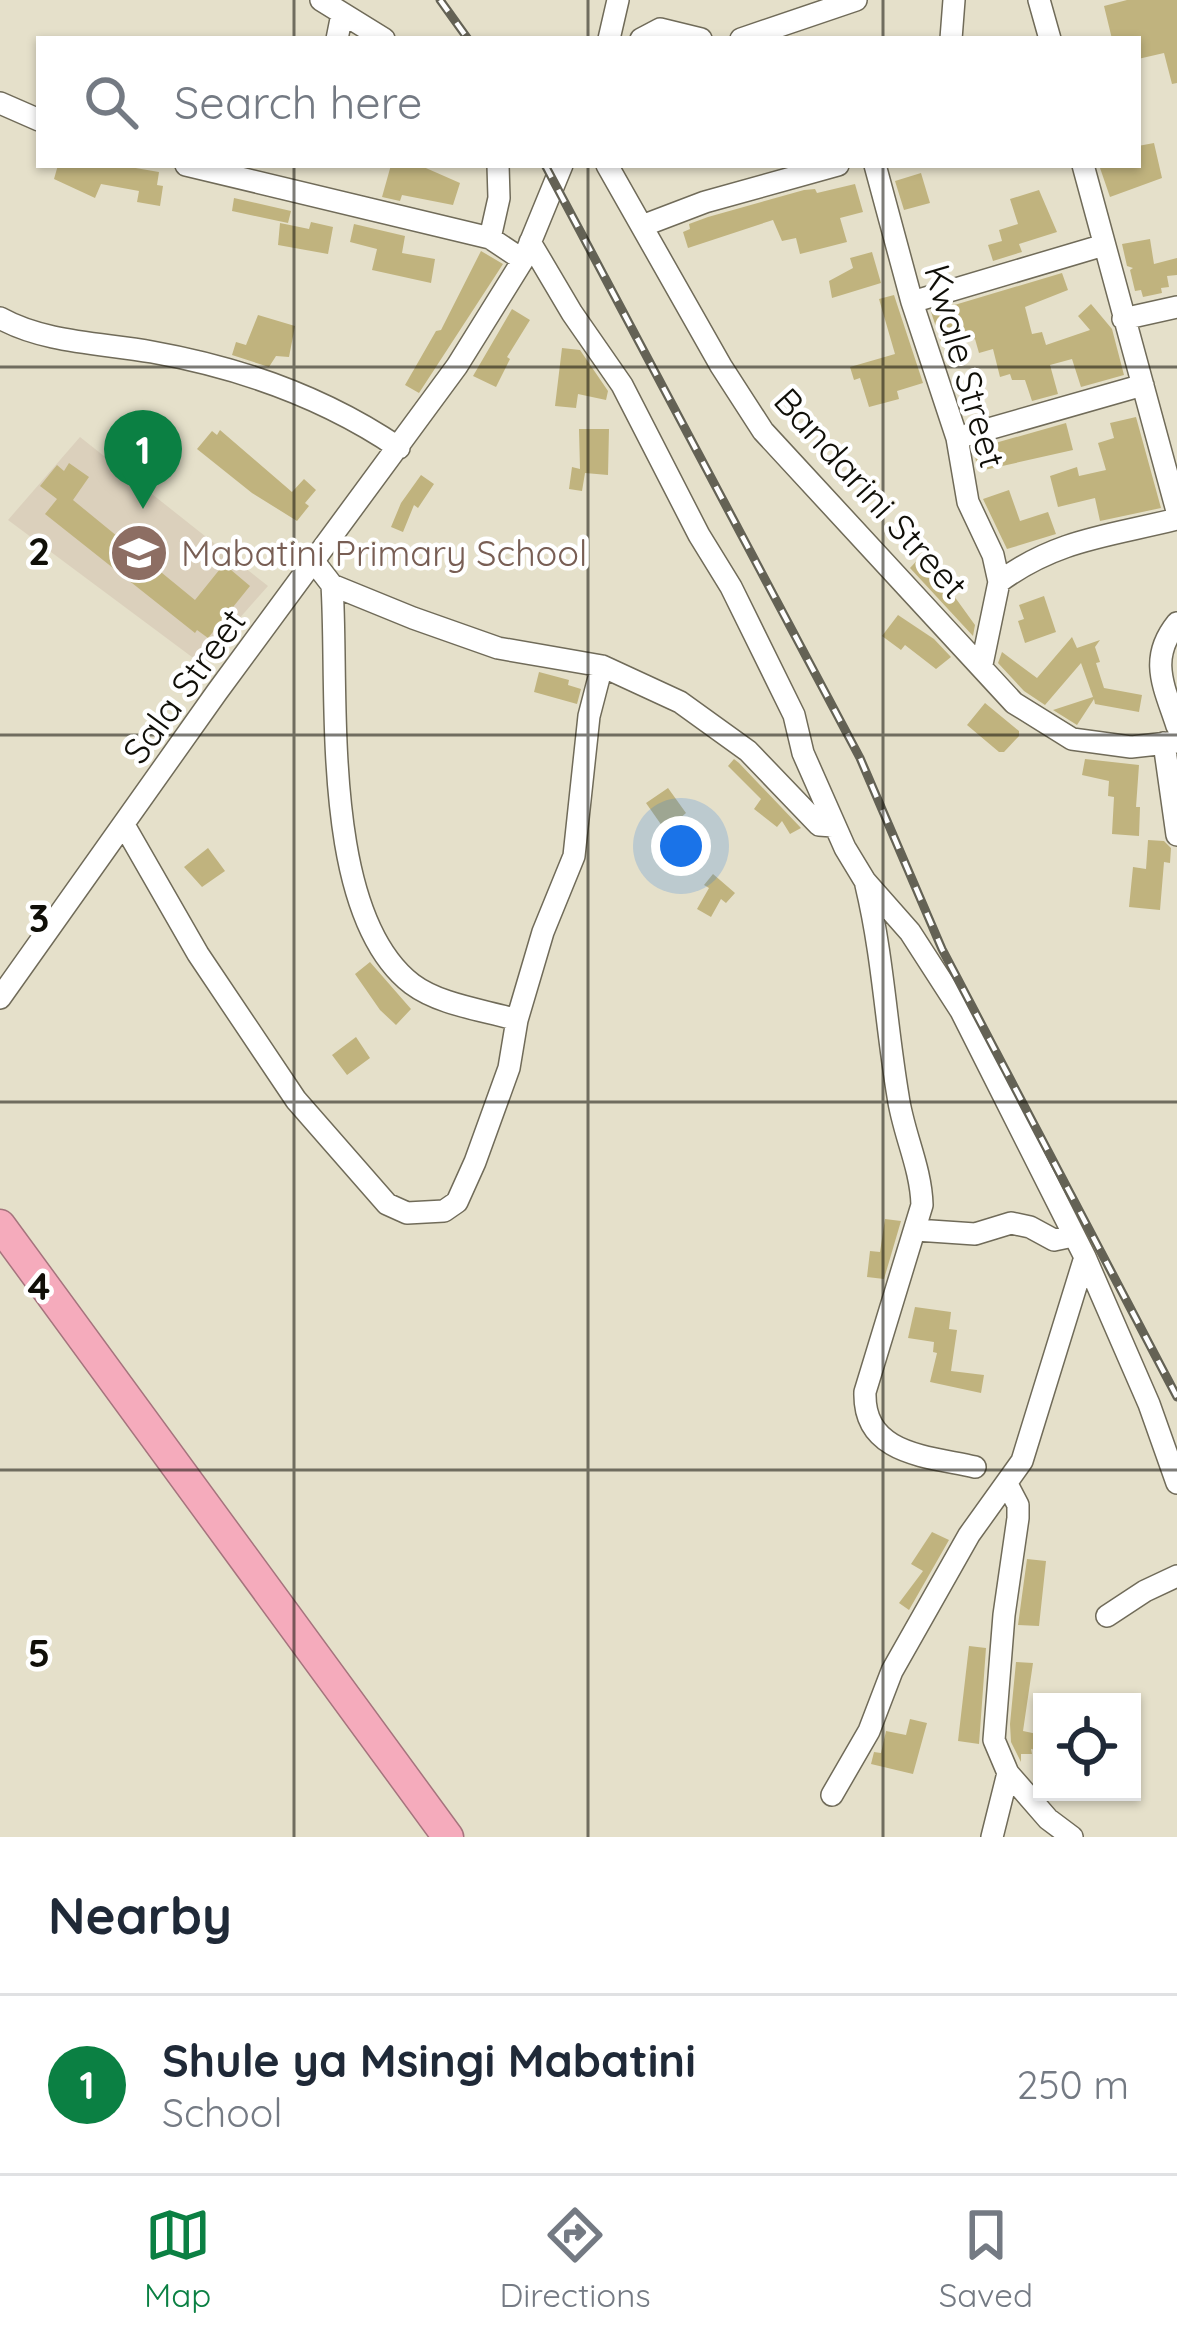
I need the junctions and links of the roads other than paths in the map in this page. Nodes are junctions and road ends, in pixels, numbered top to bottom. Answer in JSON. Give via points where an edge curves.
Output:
{"nodes":[{"id":1,"x":321,"y":0,"type":"edge"},
{"id":2,"x":618,"y":0,"type":"edge"},
{"id":3,"x":856,"y":0,"type":"edge"},
{"id":4,"x":954,"y":0,"type":"edge"},
{"id":5,"x":1040,"y":0,"type":"edge"},
{"id":6,"x":342,"y":14,"type":"junction"},
{"id":7,"x":338,"y":36,"type":"edge"},
{"id":8,"x":379,"y":36,"type":"edge"},
{"id":9,"x":610,"y":36,"type":"edge"},
{"id":10,"x":646,"y":36,"type":"edge"},
{"id":11,"x":689,"y":36,"type":"edge"},
{"id":12,"x":750,"y":36,"type":"edge"},
{"id":13,"x":951,"y":36,"type":"edge"},
{"id":14,"x":1049,"y":36,"type":"edge"},
{"id":15,"x":0,"y":104,"type":"edge"},
{"id":16,"x":36,"y":119,"type":"edge"},
{"id":17,"x":205,"y":168,"type":"edge"},
{"id":18,"x":498,"y":168,"type":"edge"},
{"id":19,"x":561,"y":168,"type":"edge"},
{"id":20,"x":609,"y":168,"type":"edge"},
{"id":21,"x":827,"y":168,"type":"edge"},
{"id":22,"x":876,"y":168,"type":"edge"},
{"id":23,"x":1084,"y":168,"type":"edge"},
{"id":24,"x":642,"y":226,"type":"junction"},
{"id":25,"x":490,"y":238,"type":"junction"},
{"id":26,"x":1104,"y":245,"type":"junction"},
{"id":27,"x":526,"y":251,"type":"junction"},
{"id":28,"x":912,"y":302,"type":"junction"},
{"id":29,"x":1177,"y":307,"type":"edge"},
{"id":30,"x":0,"y":318,"type":"edge"},
{"id":31,"x":1124,"y":320,"type":"junction"},
{"id":32,"x":1144,"y":385,"type":"junction"},
{"id":33,"x":957,"y":439,"type":"junction"},
{"id":34,"x":399,"y":448,"type":"junction"},
{"id":35,"x":1177,"y":515,"type":"edge"},
{"id":36,"x":315,"y":562,"type":"junction"},
{"id":37,"x":999,"y":582,"type":"junction"},
{"id":38,"x":332,"y":585,"type":"junction"},
{"id":39,"x":1177,"y":622,"type":"edge"},
{"id":40,"x":982,"y":664,"type":"junction"},
{"id":41,"x":602,"y":666,"type":"junction"},
{"id":42,"x":1172,"y":737,"type":"edge"},
{"id":43,"x":124,"y":825,"type":"junction"},
{"id":44,"x":833,"y":826,"type":"junction"},
{"id":45,"x":1177,"y":835,"type":"edge"},
{"id":46,"x":865,"y":881,"type":"junction"},
{"id":47,"x":0,"y":998,"type":"edge"},
{"id":48,"x":517,"y":1020,"type":"junction"},
{"id":49,"x":0,"y":1225,"type":"edge"},
{"id":50,"x":916,"y":1230,"type":"junction"},
{"id":51,"x":1073,"y":1236,"type":"junction"},
{"id":52,"x":1084,"y":1257,"type":"junction"},
{"id":53,"x":975,"y":1467,"type":"dead end"},
{"id":54,"x":1177,"y":1483,"type":"edge"},
{"id":55,"x":1007,"y":1484,"type":"junction"},
{"id":56,"x":1177,"y":1576,"type":"edge"},
{"id":57,"x":1107,"y":1616,"type":"dead end"},
{"id":58,"x":1008,"y":1773,"type":"junction"},
{"id":59,"x":832,"y":1795,"type":"dead end"},
{"id":60,"x":448,"y":1837,"type":"edge"},
{"id":61,"x":992,"y":1837,"type":"edge"},
{"id":62,"x":1072,"y":1837,"type":"edge"}],
"edges":[{"from":1,"to":6,"type":"street"},
{"from":2,"to":9,"type":"street"},
{"from":3,"to":12,"type":"street"},
{"from":4,"to":13,"type":"street"},
{"from":5,"to":14,"type":"street"},
{"from":6,"to":7,"type":"street"},
{"from":6,"to":8,"type":"street"},
{"from":10,"to":11,"type":"street","via":[[660,29]]},
{"from":15,"to":16,"type":"street"},
{"from":17,"to":25,"type":"street","via":[[308,184]]},
{"from":18,"to":25,"type":"street"},
{"from":19,"to":27,"type":"street","name":"Sala Street"},
{"from":20,"to":24,"type":"street","name":"Bandarini Street"},
{"from":21,"to":24,"type":"street"},
{"from":22,"to":28,"type":"street","name":"Kwale Street"},
{"from":23,"to":26,"type":"street"},
{"from":24,"to":40,"type":"street","name":"Bandarini Street","via":[[763,431]]},
{"from":25,"to":27,"type":"street"},
{"from":26,"to":28,"type":"street"},
{"from":26,"to":31,"type":"street"},
{"from":27,"to":34,"type":"street","name":"Sala Street"},
{"from":27,"to":44,"type":"street","via":[[622,386],[731,587],[794,715]]},
{"from":28,"to":33,"type":"street","name":"Kwale Street"},
{"from":29,"to":31,"type":"street"},
{"from":30,"to":34,"type":"street","via":[[265,380]]},
{"from":31,"to":32,"type":"street"},
{"from":32,"to":33,"type":"street"},
{"from":32,"to":35,"type":"street"},
{"from":33,"to":37,"type":"street","name":"Kwale Street","via":[[968,502]]},
{"from":34,"to":36,"type":"street","name":"Sala Street"},
{"from":35,"to":37,"type":"street","via":[[1046,551]]},
{"from":36,"to":38,"type":"street"},
{"from":36,"to":43,"type":"street","name":"Sala Street"},
{"from":37,"to":40,"type":"street"},
{"from":38,"to":41,"type":"street","via":[[498,648]]},
{"from":38,"to":48,"type":"street","via":[[352,883],[378,942],[412,983]]},
{"from":39,"to":42,"type":"street","via":[[1159,657]]},
{"from":40,"to":42,"type":"street","name":"Bandarini Street","via":[[1014,703],[1072,739],[1131,747]]},
{"from":41,"to":44,"type":"street","via":[[680,702],[748,752],[819,825]]},
{"from":41,"to":48,"type":"street","via":[[574,856]]},
{"from":42,"to":45,"type":"street"},
{"from":43,"to":47,"type":"street","name":"Sala Street"},
{"from":43,"to":48,"type":"street","via":[[296,1100],[397,1210],[445,1211],[458,1202],[509,1068]]},
{"from":44,"to":46,"type":"street"},
{"from":46,"to":50,"type":"street","via":[[898,1100],[921,1185]]},
{"from":46,"to":51,"type":"street","via":[[961,1011]]},
{"from":49,"to":60,"type":"highway"},
{"from":50,"to":51,"type":"street","via":[[975,1234],[1010,1223],[1054,1240]]},
{"from":50,"to":53,"type":"street","via":[[865,1414],[886,1442]]},
{"from":51,"to":52,"type":"street"},
{"from":52,"to":54,"type":"street"},
{"from":52,"to":55,"type":"street","via":[[1030,1442]]},
{"from":55,"to":58,"type":"street","via":[[1018,1518],[994,1740]]},
{"from":55,"to":59,"type":"street","via":[[892,1671]]},
{"from":56,"to":57,"type":"street"},
{"from":58,"to":61,"type":"street"},
{"from":58,"to":62,"type":"street"}]}
